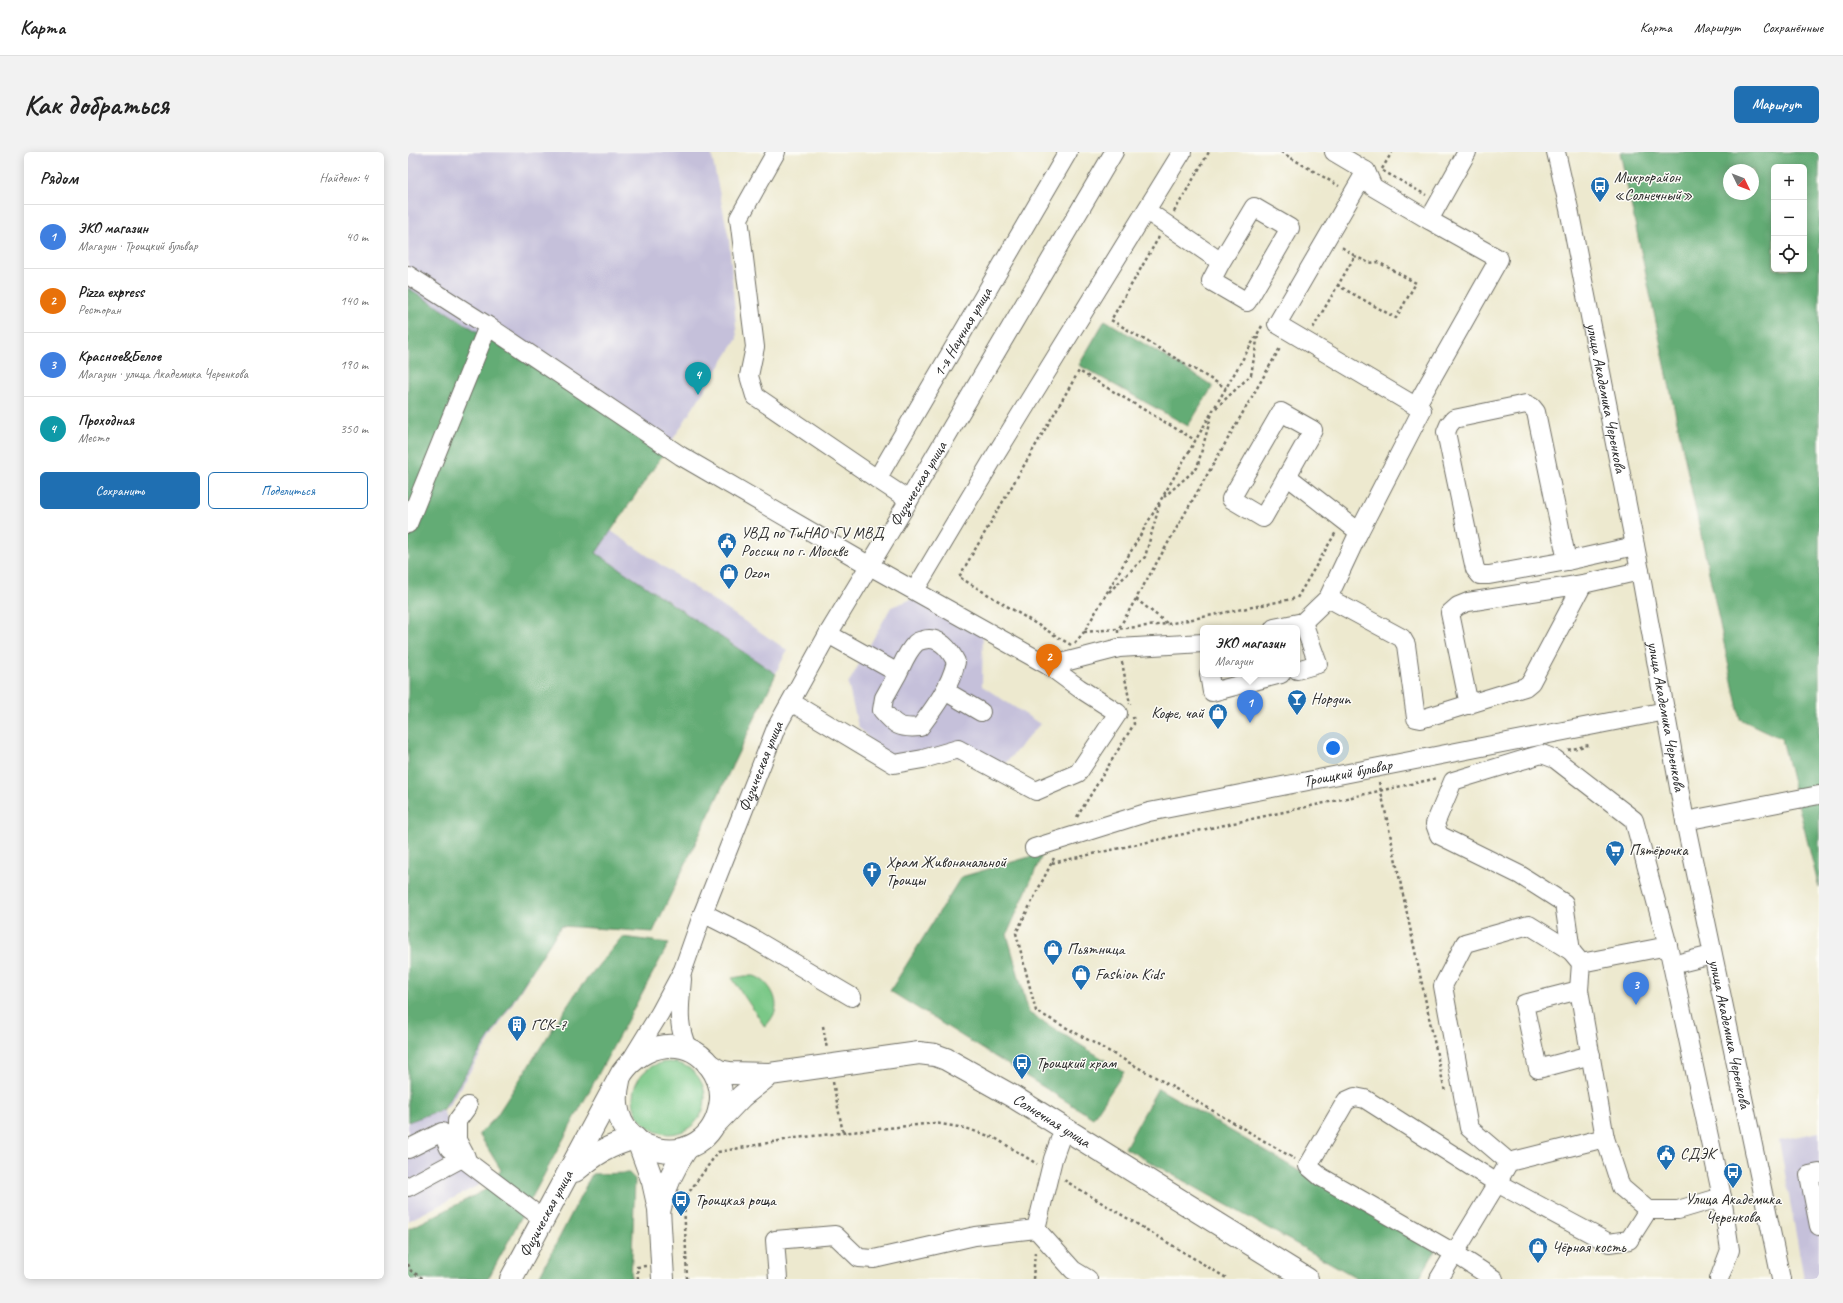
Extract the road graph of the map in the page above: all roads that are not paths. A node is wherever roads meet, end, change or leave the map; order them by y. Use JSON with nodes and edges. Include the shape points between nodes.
{"nodes":[{"id":1,"x":776,"y":152,"type":"edge"},
{"id":2,"x":1068,"y":152,"type":"edge"},
{"id":3,"x":1114,"y":152,"type":"edge"},
{"id":4,"x":1182,"y":152,"type":"edge"},
{"id":5,"x":1334,"y":152,"type":"edge"},
{"id":6,"x":1467,"y":152,"type":"edge"},
{"id":7,"x":1556,"y":152,"type":"edge"},
{"id":8,"x":1374,"y":169,"type":"junction"},
{"id":9,"x":1147,"y":211,"type":"junction"},
{"id":10,"x":1429,"y":220,"type":"junction"},
{"id":11,"x":1221,"y":262,"type":"junction"},
{"id":12,"x":408,"y":275,"type":"edge"},
{"id":13,"x":488,"y":326,"type":"junction"},
{"id":14,"x":1416,"y":406,"type":"junction"},
{"id":15,"x":1287,"y":476,"type":"junction"},
{"id":16,"x":877,"y":479,"type":"junction"},
{"id":17,"x":909,"y":500,"type":"junction"},
{"id":18,"x":408,"y":524,"type":"edge"},
{"id":19,"x":1359,"y":532,"type":"junction"},
{"id":20,"x":1635,"y":546,"type":"junction"},
{"id":21,"x":1567,"y":561,"type":"junction"},
{"id":22,"x":870,"y":566,"type":"junction"},
{"id":23,"x":1640,"y":571,"type":"junction"},
{"id":24,"x":1583,"y":584,"type":"junction"},
{"id":25,"x":915,"y":590,"type":"junction"},
{"id":26,"x":1328,"y":598,"type":"junction"},
{"id":27,"x":1303,"y":622,"type":"junction"},
{"id":28,"x":1288,"y":625,"type":"edge"},
{"id":29,"x":828,"y":634,"type":"junction"},
{"id":30,"x":1200,"y":643,"type":"edge"},
{"id":31,"x":1049,"y":666,"type":"junction"},
{"id":32,"x":1300,"y":669,"type":"edge"},
{"id":33,"x":898,"y":673,"type":"junction"},
{"id":34,"x":1210,"y":677,"type":"edge"},
{"id":35,"x":1269,"y":677,"type":"edge"},
{"id":36,"x":944,"y":691,"type":"junction"},
{"id":37,"x":791,"y":702,"type":"junction"},
{"id":38,"x":1469,"y":705,"type":"junction"},
{"id":39,"x":1666,"y":711,"type":"junction"},
{"id":40,"x":981,"y":712,"type":"dead end"},
{"id":41,"x":1819,"y":795,"type":"edge"},
{"id":42,"x":1685,"y":821,"type":"junction"},
{"id":43,"x":1034,"y":848,"type":"dead end"},
{"id":44,"x":703,"y":913,"type":"junction"},
{"id":45,"x":1668,"y":946,"type":"junction"},
{"id":46,"x":1712,"y":955,"type":"junction"},
{"id":47,"x":1576,"y":957,"type":"junction"},
{"id":48,"x":1672,"y":965,"type":"junction"},
{"id":49,"x":683,"y":970,"type":"junction"},
{"id":50,"x":1579,"y":990,"type":"junction"},
{"id":51,"x":852,"y":997,"type":"dead end"},
{"id":52,"x":688,"y":1050,"type":"junction"},
{"id":53,"x":1591,"y":1055,"type":"junction"},
{"id":54,"x":708,"y":1064,"type":"junction"},
{"id":55,"x":623,"y":1074,"type":"junction"},
{"id":56,"x":770,"y":1074,"type":"junction"},
{"id":57,"x":468,"y":1106,"type":"dead end"},
{"id":58,"x":712,"y":1127,"type":"junction"},
{"id":59,"x":1064,"y":1128,"type":"junction"},
{"id":60,"x":1606,"y":1138,"type":"junction"},
{"id":61,"x":636,"y":1140,"type":"junction"},
{"id":62,"x":687,"y":1148,"type":"junction"},
{"id":63,"x":408,"y":1149,"type":"edge"},
{"id":64,"x":466,"y":1161,"type":"junction"},
{"id":65,"x":1509,"y":1162,"type":"junction"},
{"id":66,"x":1819,"y":1173,"type":"edge"},
{"id":67,"x":565,"y":1179,"type":"junction"},
{"id":68,"x":1497,"y":1183,"type":"junction"},
{"id":69,"x":408,"y":1187,"type":"edge"},
{"id":70,"x":1722,"y":1197,"type":"junction"},
{"id":71,"x":659,"y":1209,"type":"junction"},
{"id":72,"x":1648,"y":1210,"type":"junction"},
{"id":73,"x":543,"y":1219,"type":"junction"},
{"id":74,"x":1819,"y":1226,"type":"edge"},
{"id":75,"x":1036,"y":1229,"type":"junction"},
{"id":76,"x":1454,"y":1253,"type":"junction"},
{"id":77,"x":511,"y":1279,"type":"edge"},
{"id":78,"x":663,"y":1279,"type":"edge"},
{"id":79,"x":778,"y":1279,"type":"edge"},
{"id":80,"x":1088,"y":1279,"type":"edge"},
{"id":81,"x":1307,"y":1279,"type":"edge"},
{"id":82,"x":1439,"y":1279,"type":"edge"},
{"id":83,"x":1494,"y":1279,"type":"edge"},
{"id":84,"x":1720,"y":1279,"type":"edge"},
{"id":85,"x":1781,"y":1279,"type":"edge"}],
"edges":[{"from":1,"to":16,"type":"street","via":[[739,218],[755,347],[749,376],[755,396]]},
{"from":2,"to":16,"type":"street","name":"1-я Научная улица"},
{"from":3,"to":17,"type":"street","name":"Физическая улица"},
{"from":4,"to":9,"type":"street"},
{"from":5,"to":8,"type":"street"},
{"from":6,"to":10,"type":"street"},
{"from":7,"to":20,"type":"street","name":"улица Академика Черенкова"},
{"from":8,"to":10,"type":"street","via":[[1373,187]]},
{"from":8,"to":14,"type":"street","via":[[1277,324]]},
{"from":9,"to":11,"type":"street"},
{"from":9,"to":25,"type":"street"},
{"from":10,"to":14,"type":"street","via":[[1499,259]]},
{"from":11,"to":11,"type":"street","via":[[1211,281],[1247,302],[1290,228],[1254,207]]},
{"from":12,"to":13,"type":"street"},
{"from":13,"to":18,"type":"street"},
{"from":13,"to":22,"type":"street","via":[[682,456]]},
{"from":14,"to":19,"type":"street","via":[[1422,410]]},
{"from":15,"to":15,"type":"street","via":[[1264,518],[1231,499],[1281,412],[1313,430]]},
{"from":15,"to":19,"type":"street"},
{"from":16,"to":17,"type":"street"},
{"from":17,"to":22,"type":"street","name":"Физическая улица"},
{"from":19,"to":26,"type":"street"},
{"from":20,"to":21,"type":"street"},
{"from":20,"to":23,"type":"street","name":"улица Академика Черенкова"},
{"from":21,"to":21,"type":"street","via":[[1489,575],[1480,575],[1475,569],[1446,432],[1454,419],[1526,404],[1536,412]]},
{"from":22,"to":25,"type":"street"},
{"from":22,"to":29,"type":"street","name":"Физическая улица"},
{"from":23,"to":24,"type":"street"},
{"from":23,"to":39,"type":"street","name":"улица Академика Черенкова"},
{"from":24,"to":38,"type":"street","via":[[1531,682],[1525,687]]},
{"from":24,"to":38,"type":"street","via":[[1468,602],[1450,613]]},
{"from":25,"to":31,"type":"street"},
{"from":26,"to":27,"type":"street"},
{"from":26,"to":38,"type":"street","via":[[1402,638],[1406,645],[1416,718],[1421,719]]},
{"from":27,"to":28,"type":"street"},
{"from":27,"to":32,"type":"street","via":[[1318,664]]},
{"from":29,"to":33,"type":"street"},
{"from":29,"to":37,"type":"street","name":"Физическая улица"},
{"from":30,"to":31,"type":"street","via":[[1119,648]]},
{"from":31,"to":37,"type":"street","via":[[1118,713],[1078,773],[1036,791],[958,749],[894,764]]},
{"from":33,"to":36,"type":"street","via":[[916,642],[927,639],[939,642],[950,650],[956,662]]},
{"from":33,"to":36,"type":"street","via":[[884,698],[882,710],[894,724],[906,728],[920,727]]},
{"from":34,"to":35,"type":"street","via":[[1212,692]]},
{"from":36,"to":40,"type":"street"},
{"from":37,"to":44,"type":"street","name":"Физическая улица","via":[[776,728]]},
{"from":39,"to":42,"type":"street","name":"улица Академика Черенкова"},
{"from":39,"to":43,"type":"street","name":"Троицкий бульвар","via":[[1150,812]]},
{"from":41,"to":42,"type":"street"},
{"from":42,"to":46,"type":"street","name":"улица Академика Черенкова"},
{"from":44,"to":49,"type":"street","name":"Физическая улица"},
{"from":44,"to":51,"type":"street","via":[[752,938]]},
{"from":45,"to":47,"type":"street"},
{"from":45,"to":47,"type":"street","via":[[1634,820],[1555,759],[1542,754],[1453,781],[1435,824],[1439,835],[1520,874],[1564,903]]},
{"from":45,"to":48,"type":"street"},
{"from":46,"to":48,"type":"street"},
{"from":46,"to":85,"type":"street","name":"улица Академика Черенкова"},
{"from":47,"to":50,"type":"street"},
{"from":47,"to":65,"type":"street","via":[[1529,925],[1465,943],[1443,986],[1469,1128]]},
{"from":48,"to":70,"type":"street"},
{"from":49,"to":52,"type":"street","via":[[679,1013],[680,1028]]},
{"from":49,"to":55,"type":"street"},
{"from":50,"to":53,"type":"street"},
{"from":50,"to":53,"type":"street","via":[[1524,1004],[1538,1070]]},
{"from":52,"to":54,"type":"main road","via":[[696,1053]]},
{"from":52,"to":55,"type":"main road","via":[[672,1046],[655,1048],[639,1055]]},
{"from":53,"to":60,"type":"street"},
{"from":54,"to":56,"type":"main road","name":"Солнечная улица","via":[[719,1071],[730,1073]]},
{"from":54,"to":58,"type":"main road","via":[[717,1078],[721,1095],[719,1112]]},
{"from":55,"to":61,"type":"main road","via":[[616,1098],[619,1114],[626,1130]]},
{"from":55,"to":67,"type":"main road"},
{"from":56,"to":58,"type":"main road","via":[[742,1096]]},
{"from":56,"to":59,"type":"main road","name":"Солнечная улица","via":[[919,1053],[936,1055],[957,1063]]},
{"from":57,"to":64,"type":"street","via":[[457,1121],[457,1140]]},
{"from":58,"to":62,"type":"main road","via":[[701,1140]]},
{"from":59,"to":75,"type":"street"},
{"from":59,"to":81,"type":"main road","name":"Солнечная улица"},
{"from":60,"to":65,"type":"street"},
{"from":60,"to":72,"type":"street","via":[[1621,1187]]},
{"from":61,"to":62,"type":"main road","via":[[662,1150]]},
{"from":61,"to":67,"type":"main road","name":"Физическая улица","via":[[612,1145],[596,1153]]},
{"from":61,"to":71,"type":"main road","via":[[653,1182]]},
{"from":62,"to":71,"type":"main road","via":[[671,1172]]},
{"from":63,"to":64,"type":"street","via":[[442,1132],[449,1148]]},
{"from":64,"to":69,"type":"street"},
{"from":64,"to":73,"type":"street"},
{"from":65,"to":68,"type":"street"},
{"from":66,"to":74,"type":"street","via":[[1809,1175]]},
{"from":67,"to":73,"type":"main road","name":"Физическая улица"},
{"from":68,"to":72,"type":"street","via":[[1609,1243],[1629,1240]]},
{"from":68,"to":76,"type":"street"},
{"from":68,"to":76,"type":"street","via":[[1365,1099],[1355,1097],[1346,1101],[1308,1166],[1321,1178]]},
{"from":70,"to":72,"type":"street","via":[[1678,1210]]},
{"from":70,"to":84,"type":"street","via":[[1730,1250]]},
{"from":71,"to":78,"type":"main road"},
{"from":73,"to":77,"type":"main road","name":"Физическая улица"},
{"from":75,"to":79,"type":"street","via":[[975,1236],[874,1259],[859,1258],[835,1235],[775,1240]]},
{"from":75,"to":80,"type":"street","via":[[1074,1270]]},
{"from":76,"to":82,"type":"street"},
{"from":76,"to":83,"type":"street"}]}
